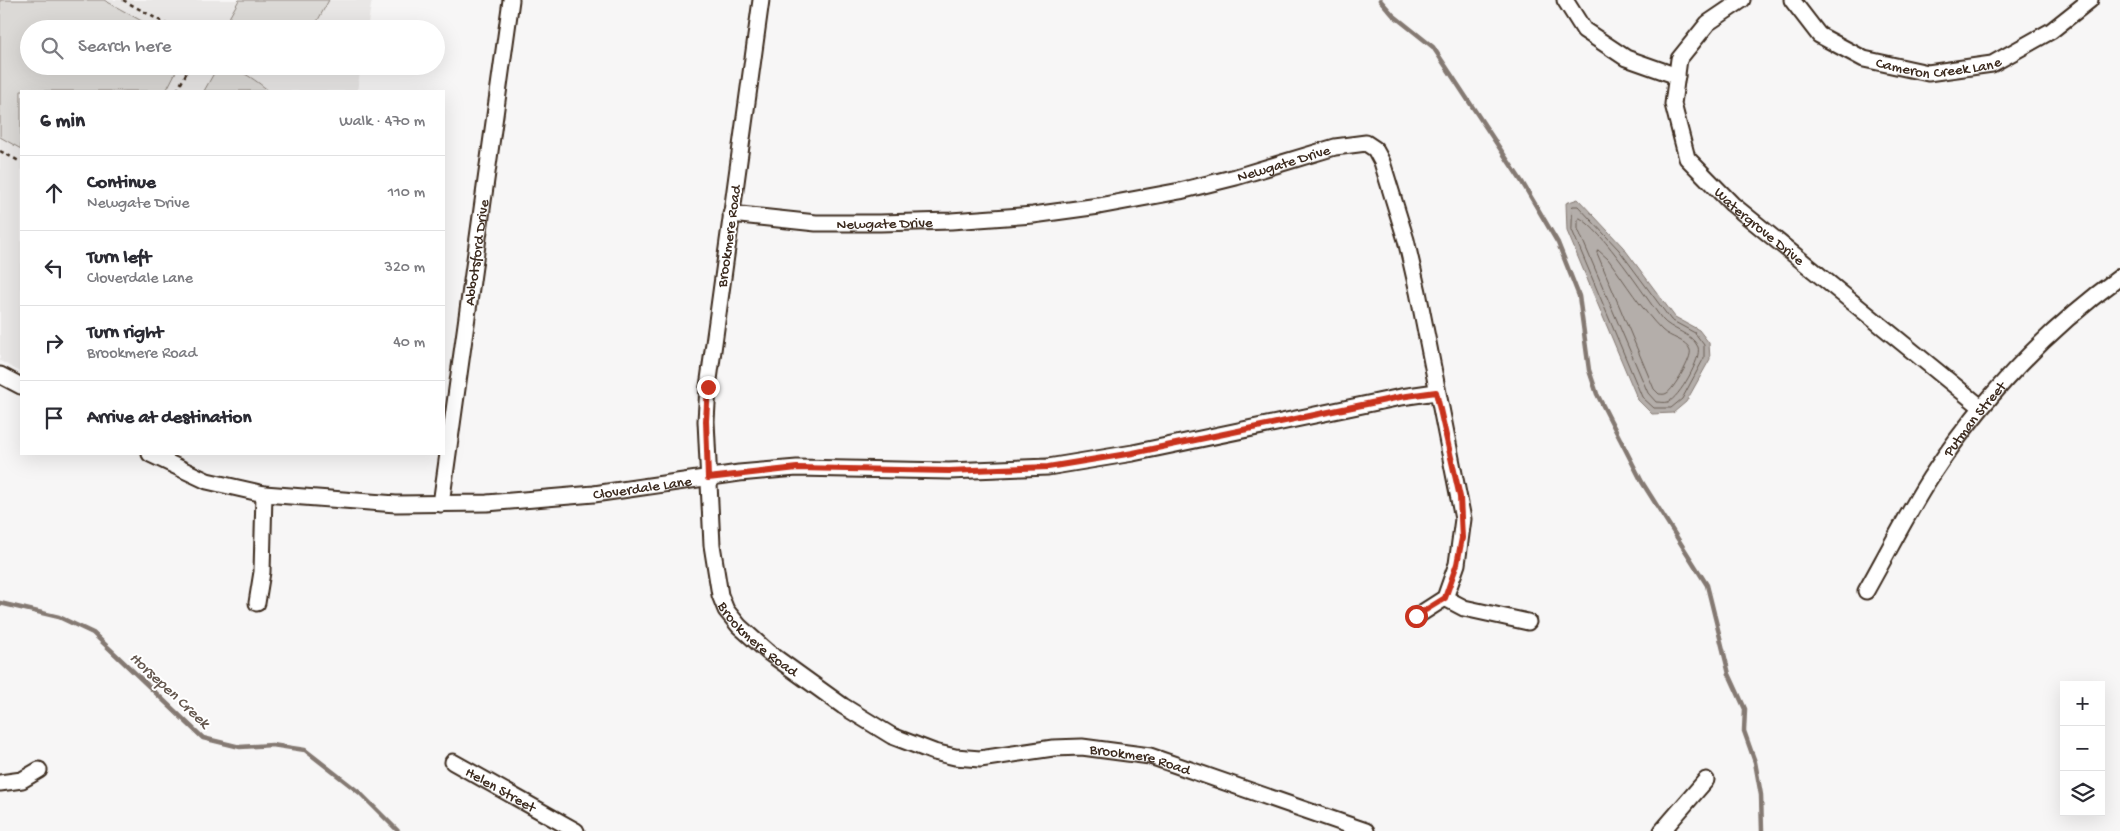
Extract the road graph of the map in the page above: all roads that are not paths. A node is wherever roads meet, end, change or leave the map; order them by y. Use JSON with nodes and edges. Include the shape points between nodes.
{"nodes":[{"id":1,"x":511,"y":0,"type":"edge"},
{"id":2,"x":761,"y":0,"type":"edge"},
{"id":3,"x":1565,"y":0,"type":"edge"},
{"id":4,"x":1742,"y":0,"type":"edge"},
{"id":5,"x":1792,"y":0,"type":"edge"},
{"id":6,"x":2090,"y":0,"type":"edge"},
{"id":7,"x":1677,"y":76,"type":"junction"},
{"id":8,"x":731,"y":214,"type":"junction"},
{"id":9,"x":2120,"y":277,"type":"edge"},
{"id":10,"x":0,"y":375,"type":"edge"},
{"id":11,"x":20,"y":385,"type":"edge"},
{"id":12,"x":1436,"y":392,"type":"junction"},
{"id":13,"x":1981,"y":407,"type":"junction"},
{"id":14,"x":152,"y":455,"type":"edge"},
{"id":15,"x":708,"y":478,"type":"junction"},
{"id":16,"x":264,"y":494,"type":"junction"},
{"id":17,"x":441,"y":504,"type":"junction"},
{"id":18,"x":1866,"y":591,"type":"dead end"},
{"id":19,"x":1445,"y":598,"type":"junction"},
{"id":20,"x":257,"y":602,"type":"dead end"},
{"id":21,"x":1416,"y":616,"type":"dead end"},
{"id":22,"x":1528,"y":622,"type":"dead end"},
{"id":23,"x":453,"y":762,"type":"dead end"},
{"id":24,"x":39,"y":770,"type":"dead end"},
{"id":25,"x":1706,"y":780,"type":"dead end"},
{"id":26,"x":0,"y":783,"type":"edge"},
{"id":27,"x":576,"y":831,"type":"edge"},
{"id":28,"x":1366,"y":831,"type":"edge"},
{"id":29,"x":1662,"y":831,"type":"edge"}],
"edges":[{"from":1,"to":17,"type":"street","name":"Abbotsford Drive"},
{"from":2,"to":8,"type":"street","name":"Brookmere Road"},
{"from":3,"to":7,"type":"street","via":[[1584,30],[1626,58]]},
{"from":4,"to":7,"type":"street","name":"Watergrove Drive","via":[[1708,23],[1679,60]]},
{"from":5,"to":6,"type":"street","name":"Cameron Creek Lane","via":[[1819,35],[1864,60],[1928,72],[1992,64],[2051,32]]},
{"from":7,"to":13,"type":"street","name":"Watergrove Drive","via":[[1674,104],[1687,158],[1732,204]]},
{"from":8,"to":12,"type":"street","name":"Newgate Drive","via":[[880,224],[1033,215],[1180,191],[1335,147],[1366,143],[1375,149],[1382,162],[1406,240],[1428,338]]},
{"from":8,"to":15,"type":"street","name":"Brookmere Road","via":[[708,387]]},
{"from":9,"to":13,"type":"street","name":"Putman Street","via":[[2015,367]]},
{"from":10,"to":11,"type":"street"},
{"from":12,"to":15,"type":"street","name":"Cloverdale Lane","via":[[1048,467],[949,471],[797,468]]},
{"from":12,"to":19,"type":"street","name":"Newgate Drive","via":[[1463,519],[1457,564]]},
{"from":13,"to":18,"type":"street","name":"Putman Street","via":[[1929,480]]},
{"from":14,"to":16,"type":"street","name":"Cloverdale Lane","via":[[207,481]]},
{"from":15,"to":17,"type":"street","name":"Cloverdale Lane","via":[[549,499]]},
{"from":15,"to":28,"type":"street","name":"Brookmere Road","via":[[717,582],[731,618],[798,675],[892,736],[934,752],[980,759],[1082,747],[1150,756]]},
{"from":16,"to":17,"type":"street","name":"Cloverdale Lane","via":[[396,504]]},
{"from":16,"to":20,"type":"street","via":[[262,572]]},
{"from":19,"to":21,"type":"street"},
{"from":19,"to":22,"type":"street","via":[[1464,608]]},
{"from":23,"to":27,"type":"street","name":"Helen Street"},
{"from":24,"to":26,"type":"street","via":[[22,780]]},
{"from":25,"to":29,"type":"street"}]}
